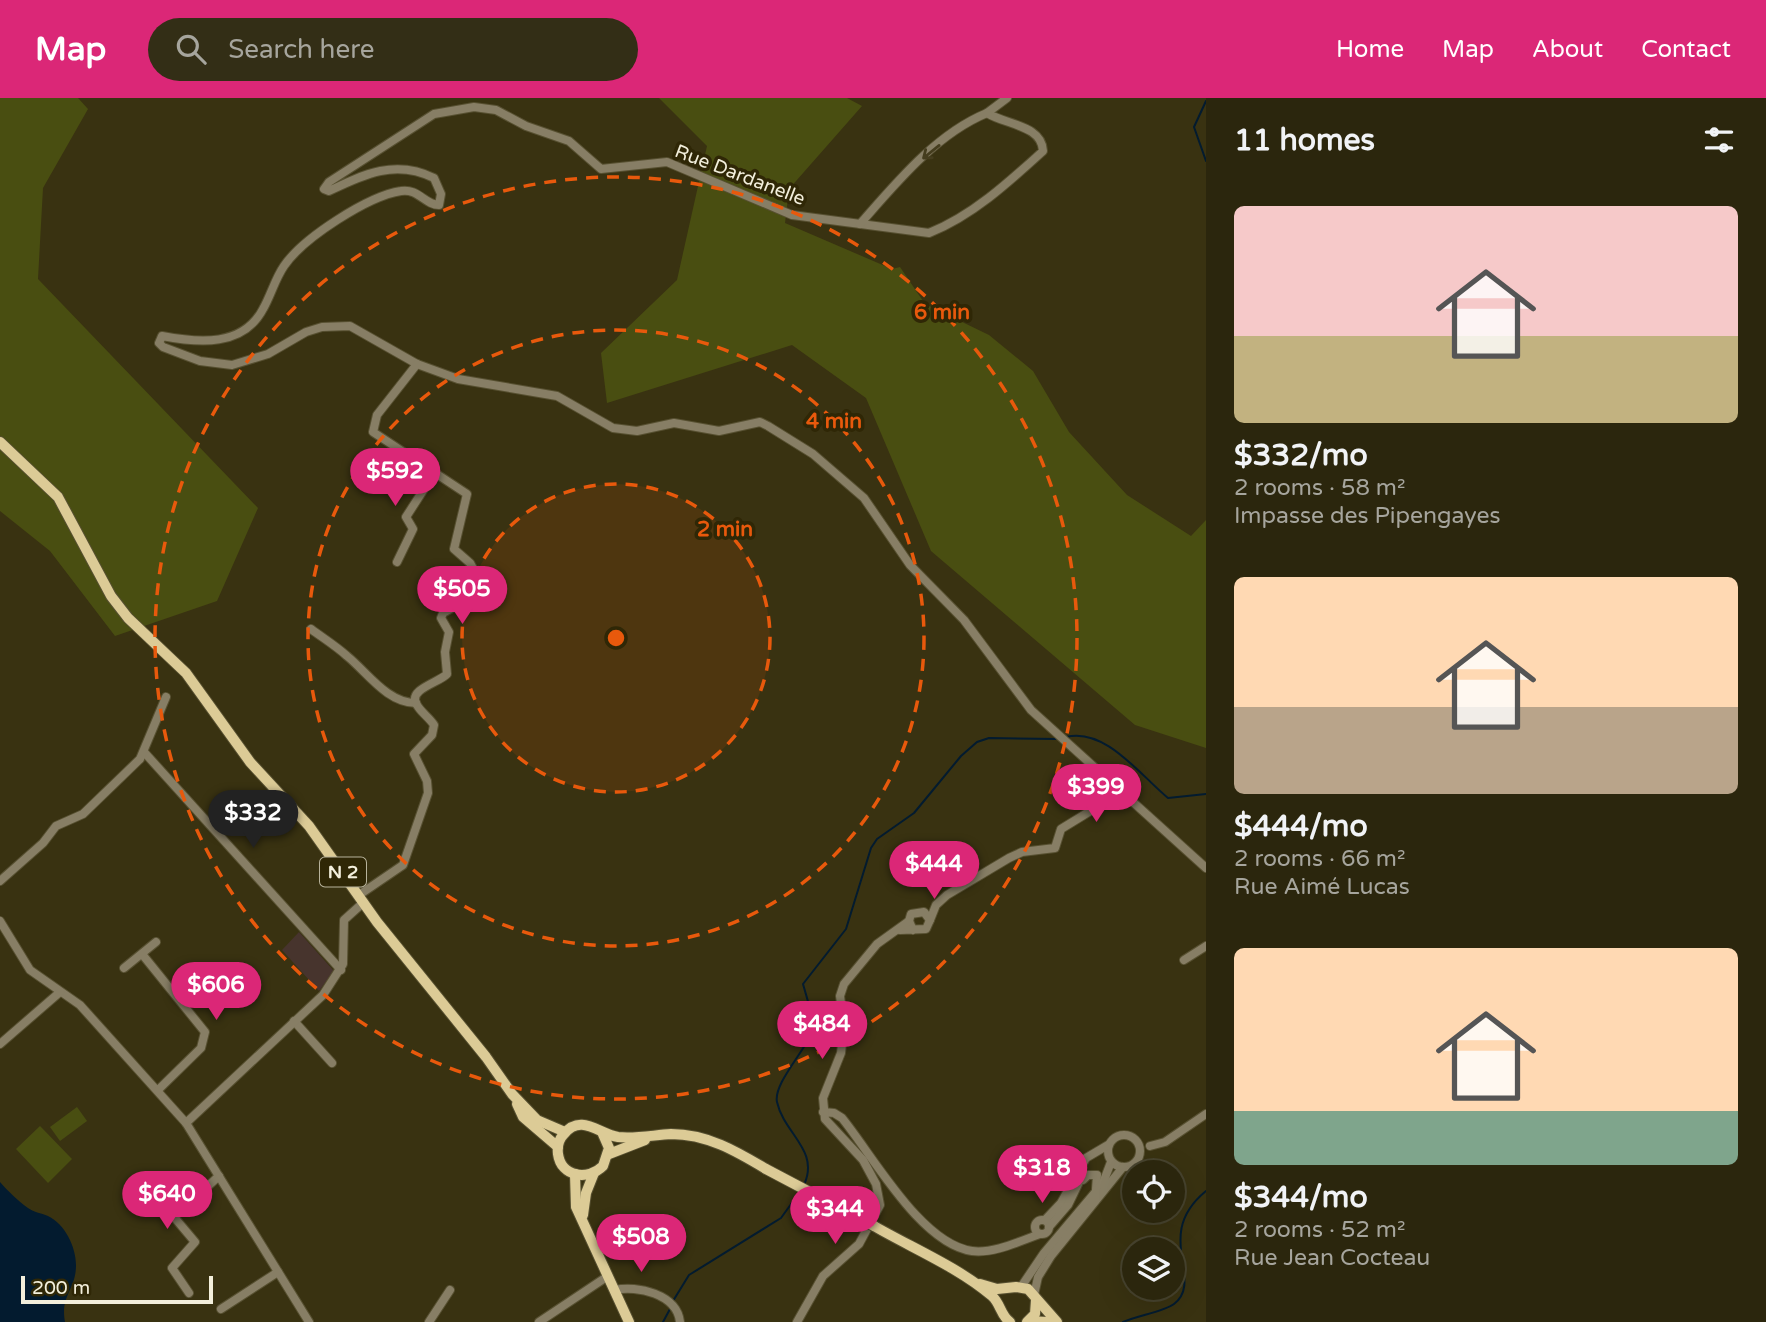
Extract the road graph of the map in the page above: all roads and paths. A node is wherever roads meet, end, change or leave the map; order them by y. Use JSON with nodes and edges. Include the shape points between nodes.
{"nodes":[{"id":1,"x":1007,"y":98,"type":"edge"},
{"id":2,"x":987,"y":113,"type":"junction"},
{"id":3,"x":860,"y":224,"type":"junction"},
{"id":4,"x":417,"y":364,"type":"junction"},
{"id":5,"x":0,"y":442,"type":"edge"},
{"id":6,"x":435,"y":472,"type":"junction"},
{"id":7,"x":397,"y":562,"type":"dead end"},
{"id":8,"x":311,"y":629,"type":"dead end"},
{"id":9,"x":166,"y":698,"type":"dead end"},
{"id":10,"x":416,"y":703,"type":"junction"},
{"id":11,"x":144,"y":752,"type":"junction"},
{"id":12,"x":1123,"y":791,"type":"junction"},
{"id":13,"x":1206,"y":868,"type":"edge"},
{"id":14,"x":0,"y":881,"type":"edge"},
{"id":15,"x":362,"y":898,"type":"junction"},
{"id":16,"x":936,"y":905,"type":"junction"},
{"id":17,"x":920,"y":911,"type":"junction"},
{"id":18,"x":930,"y":920,"type":"junction"},
{"id":19,"x":0,"y":921,"type":"edge"},
{"id":20,"x":909,"y":921,"type":"junction"},
{"id":21,"x":900,"y":930,"type":"junction"},
{"id":22,"x":913,"y":930,"type":"junction"},
{"id":23,"x":156,"y":942,"type":"dead end"},
{"id":24,"x":1206,"y":946,"type":"edge"},
{"id":25,"x":142,"y":954,"type":"junction"},
{"id":26,"x":1184,"y":960,"type":"dead end"},
{"id":27,"x":124,"y":968,"type":"dead end"},
{"id":28,"x":341,"y":970,"type":"junction"},
{"id":29,"x":60,"y":992,"type":"junction"},
{"id":30,"x":294,"y":1021,"type":"junction"},
{"id":31,"x":0,"y":1044,"type":"edge"},
{"id":32,"x":332,"y":1063,"type":"dead end"},
{"id":33,"x":158,"y":1090,"type":"junction"},
{"id":34,"x":512,"y":1094,"type":"junction"},
{"id":35,"x":824,"y":1112,"type":"junction"},
{"id":36,"x":1206,"y":1114,"type":"edge"},
{"id":37,"x":186,"y":1123,"type":"junction"},
{"id":38,"x":565,"y":1132,"type":"junction"},
{"id":39,"x":602,"y":1132,"type":"junction"},
{"id":40,"x":670,"y":1134,"type":"junction"},
{"id":41,"x":1138,"y":1142,"type":"junction"},
{"id":42,"x":1108,"y":1145,"type":"junction"},
{"id":43,"x":1150,"y":1146,"type":"junction"},
{"id":44,"x":558,"y":1147,"type":"junction"},
{"id":45,"x":1140,"y":1153,"type":"junction"},
{"id":46,"x":609,"y":1154,"type":"junction"},
{"id":47,"x":1110,"y":1160,"type":"junction"},
{"id":48,"x":1136,"y":1160,"type":"edge"},
{"id":49,"x":1122,"y":1166,"type":"edge"},
{"id":50,"x":1122,"y":1168,"type":"edge"},
{"id":51,"x":594,"y":1173,"type":"junction"},
{"id":52,"x":575,"y":1174,"type":"junction"},
{"id":53,"x":219,"y":1176,"type":"junction"},
{"id":54,"x":1075,"y":1191,"type":"junction"},
{"id":55,"x":1094,"y":1195,"type":"junction"},
{"id":56,"x":1047,"y":1223,"type":"junction"},
{"id":57,"x":584,"y":1226,"type":"junction"},
{"id":58,"x":1037,"y":1230,"type":"junction"},
{"id":59,"x":278,"y":1272,"type":"junction"},
{"id":60,"x":608,"y":1276,"type":"junction"},
{"id":61,"x":970,"y":1280,"type":"junction"},
{"id":62,"x":1016,"y":1287,"type":"junction"},
{"id":63,"x":450,"y":1290,"type":"dead end"},
{"id":64,"x":615,"y":1290,"type":"junction"},
{"id":65,"x":189,"y":1293,"type":"dead end"},
{"id":66,"x":1035,"y":1298,"type":"junction"},
{"id":67,"x":999,"y":1305,"type":"junction"},
{"id":68,"x":221,"y":1309,"type":"dead end"},
{"id":69,"x":1028,"y":1321,"type":"edge"},
{"id":70,"x":309,"y":1322,"type":"edge"},
{"id":71,"x":429,"y":1322,"type":"edge"},
{"id":72,"x":539,"y":1322,"type":"edge"},
{"id":73,"x":629,"y":1322,"type":"edge"},
{"id":74,"x":680,"y":1322,"type":"edge"},
{"id":75,"x":797,"y":1322,"type":"edge"},
{"id":76,"x":1010,"y":1322,"type":"edge"},
{"id":77,"x":1047,"y":1322,"type":"edge"},
{"id":78,"x":1057,"y":1322,"type":"edge"}],
"edges":[{"from":1,"to":2,"type":"street"},
{"from":2,"to":3,"type":"street","one_way":true,"via":[[970,120],[908,171]]},
{"from":2,"to":3,"type":"street","name":"Rue Dardanelle","via":[[1036,133],[1043,141],[1043,151],[950,225],[929,233]]},
{"from":3,"to":4,"type":"street","name":"Rue Dardanelle","via":[[792,215],[667,162],[601,169],[569,141],[496,110],[460,109],[434,114],[324,189],[329,191],[372,172],[401,168],[433,178],[441,194],[439,205],[405,190],[376,199],[292,256],[248,329],[211,341],[162,336],[159,343],[200,361],[232,365],[268,354],[306,332],[350,326]]},
{"from":4,"to":6,"type":"street","via":[[377,415],[373,432]]},
{"from":4,"to":12,"type":"street","via":[[458,379],[557,396],[613,428],[637,431],[674,423],[729,431],[760,422],[779,432],[864,498],[910,565],[964,620],[1022,700]]},
{"from":5,"to":15,"type":"main road","number":"N 2","via":[[58,497],[111,596],[186,673],[250,762],[309,827]]},
{"from":6,"to":7,"type":"street","via":[[406,517],[413,529]]},
{"from":6,"to":10,"type":"street","via":[[467,494],[454,549],[475,574],[463,602],[440,618],[449,632],[447,674],[418,691]]},
{"from":8,"to":10,"type":"street","via":[[376,684]]},
{"from":9,"to":11,"type":"street"},
{"from":10,"to":15,"type":"street","via":[[434,725],[414,754],[428,793],[403,865]]},
{"from":11,"to":14,"type":"street","via":[[83,814],[56,826]]},
{"from":11,"to":28,"type":"street"},
{"from":12,"to":13,"type":"street"},
{"from":12,"to":16,"type":"street","via":[[1060,828],[1055,848],[1022,852]]},
{"from":15,"to":28,"type":"street","via":[[344,920]]},
{"from":15,"to":34,"type":"main road","number":"N 2"},
{"from":16,"to":17,"type":"street"},
{"from":16,"to":18,"type":"street"},
{"from":17,"to":18,"type":"street"},
{"from":17,"to":20,"type":"street"},
{"from":18,"to":22,"type":"street","via":[[923,931]]},
{"from":19,"to":29,"type":"street","via":[[23,962]]},
{"from":20,"to":21,"type":"street"},
{"from":20,"to":22,"type":"street"},
{"from":21,"to":22,"type":"street"},
{"from":21,"to":35,"type":"street","via":[[877,944],[842,989],[844,1035],[824,1091]]},
{"from":23,"to":25,"type":"street"},
{"from":24,"to":26,"type":"street"},
{"from":25,"to":27,"type":"street"},
{"from":25,"to":33,"type":"street","via":[[205,1032],[201,1048]]},
{"from":28,"to":30,"type":"street","via":[[323,995]]},
{"from":29,"to":31,"type":"street"},
{"from":29,"to":33,"type":"street","via":[[80,1005]]},
{"from":30,"to":32,"type":"street"},
{"from":30,"to":37,"type":"street"},
{"from":33,"to":37,"type":"street"},
{"from":34,"to":38,"type":"main road","number":"N 2","via":[[537,1120]]},
{"from":34,"to":44,"type":"main road","number":"N 2","via":[[523,1116]]},
{"from":35,"to":58,"type":"street","via":[[842,1118],[930,1231],[970,1251],[1026,1239]]},
{"from":35,"to":75,"type":"street","via":[[830,1126],[856,1150],[880,1195],[880,1205],[859,1244],[823,1276]]},
{"from":36,"to":43,"type":"street","via":[[1165,1142]]},
{"from":37,"to":53,"type":"street"},
{"from":38,"to":39,"type":"main road","via":[[581,1124]]},
{"from":38,"to":44,"type":"main road"},
{"from":39,"to":40,"type":"main road","via":[[623,1137]]},
{"from":39,"to":46,"type":"main road"},
{"from":40,"to":46,"type":"main road"},
{"from":40,"to":61,"type":"main road","bridge":true,"via":[[710,1140]]},
{"from":41,"to":42,"type":"street","via":[[1124,1134]]},
{"from":41,"to":43,"type":"street"},
{"from":41,"to":45,"type":"street"},
{"from":42,"to":47,"type":"street"},
{"from":42,"to":56,"type":"street","via":[[1086,1158]]},
{"from":43,"to":45,"type":"street"},
{"from":44,"to":52,"type":"main road","via":[[562,1164]]},
{"from":45,"to":48,"type":"street"},
{"from":46,"to":51,"type":"main road"},
{"from":47,"to":49,"type":"street"},
{"from":47,"to":54,"type":"street","via":[[1093,1157]]},
{"from":47,"to":55,"type":"street","via":[[1107,1177]]},
{"from":50,"to":66,"type":"street","via":[[1051,1256],[1038,1277]]},
{"from":51,"to":52,"type":"main road"},
{"from":51,"to":57,"type":"main road","via":[[582,1208]]},
{"from":52,"to":57,"type":"main road","via":[[576,1207]]},
{"from":53,"to":59,"type":"street"},
{"from":53,"to":65,"type":"street","via":[[174,1217],[195,1241],[172,1268]]},
{"from":54,"to":55,"type":"street","via":[[1092,1173],[1099,1182]]},
{"from":54,"to":56,"type":"street"},
{"from":55,"to":62,"type":"street"},
{"from":56,"to":58,"type":"street","via":[[1037,1221]]},
{"from":56,"to":58,"type":"street","via":[[1046,1233]]},
{"from":57,"to":60,"type":"main road"},
{"from":59,"to":68,"type":"street"},
{"from":59,"to":70,"type":"street"},
{"from":60,"to":64,"type":"main road"},
{"from":60,"to":72,"type":"street"},
{"from":61,"to":62,"type":"main road","via":[[997,1289]]},
{"from":61,"to":67,"type":"main road"},
{"from":62,"to":66,"type":"main road"},
{"from":62,"to":67,"type":"main road","via":[[1002,1295]]},
{"from":63,"to":71,"type":"street"},
{"from":64,"to":73,"type":"main road"},
{"from":64,"to":74,"type":"street","via":[[646,1289],[676,1310]]},
{"from":66,"to":69,"type":"main road","via":[[1037,1309]]},
{"from":66,"to":78,"type":"main road"},
{"from":67,"to":76,"type":"main road"},
{"from":69,"to":77,"type":"main road"}]}
